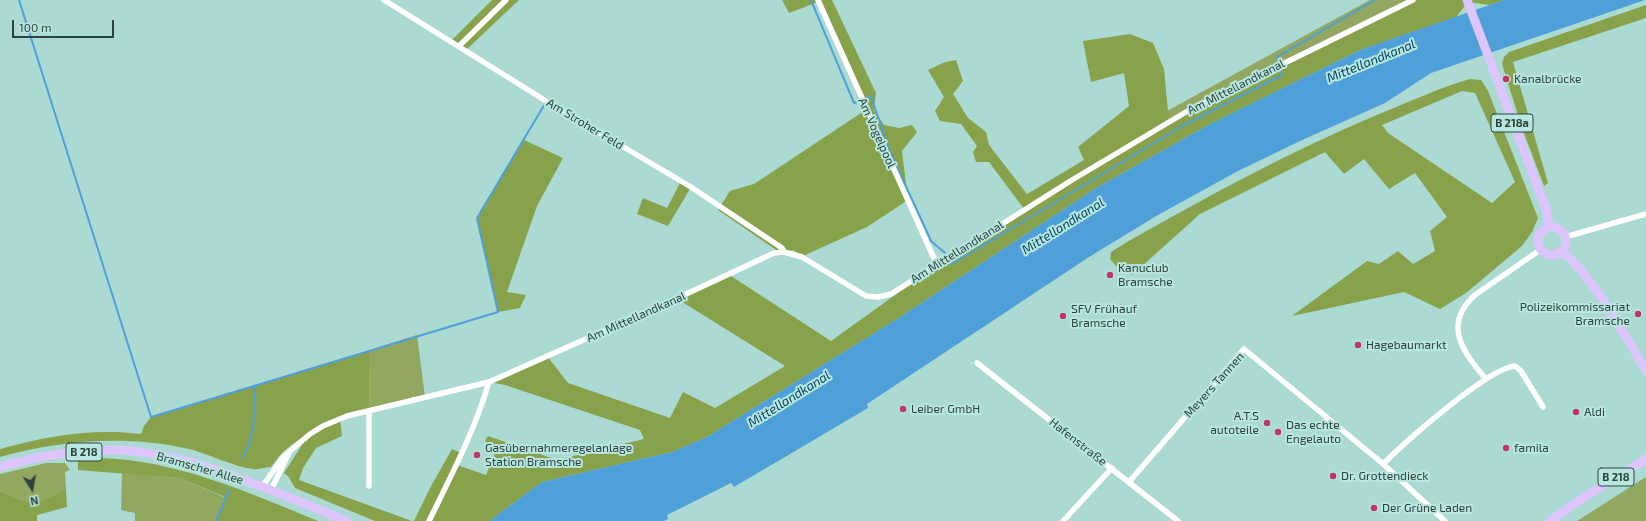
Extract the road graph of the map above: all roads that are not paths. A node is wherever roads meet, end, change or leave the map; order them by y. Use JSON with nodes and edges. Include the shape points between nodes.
{"nodes":[{"id":1,"x":384,"y":0,"type":"edge"},
{"id":2,"x":506,"y":0,"type":"edge"},
{"id":3,"x":818,"y":0,"type":"edge"},
{"id":4,"x":1413,"y":0,"type":"edge"},
{"id":5,"x":1469,"y":3,"type":"edge"},
{"id":6,"x":459,"y":46,"type":"junction"},
{"id":7,"x":1646,"y":214,"type":"edge"},
{"id":8,"x":1549,"y":227,"type":"junction"},
{"id":9,"x":1565,"y":237,"type":"junction"},
{"id":10,"x":1540,"y":250,"type":"junction"},
{"id":11,"x":1562,"y":251,"type":"junction"},
{"id":12,"x":784,"y":252,"type":"junction"},
{"id":13,"x":937,"y":265,"type":"junction"},
{"id":14,"x":978,"y":363,"type":"dead end"},
{"id":15,"x":1646,"y":372,"type":"edge"},
{"id":16,"x":1486,"y":379,"type":"junction"},
{"id":17,"x":489,"y":382,"type":"junction"},
{"id":18,"x":1543,"y":407,"type":"dead end"},
{"id":19,"x":369,"y":411,"type":"junction"},
{"id":20,"x":292,"y":449,"type":"junction"},
{"id":21,"x":1646,"y":459,"type":"edge"},
{"id":22,"x":1383,"y":464,"type":"junction"},
{"id":23,"x":0,"y":467,"type":"edge"},
{"id":24,"x":1112,"y":468,"type":"junction"},
{"id":25,"x":1129,"y":482,"type":"junction"},
{"id":26,"x":369,"y":486,"type":"dead end"},
{"id":27,"x":262,"y":487,"type":"junction"},
{"id":28,"x":271,"y":490,"type":"junction"},
{"id":29,"x":347,"y":521,"type":"edge"},
{"id":30,"x":429,"y":521,"type":"edge"},
{"id":31,"x":1063,"y":521,"type":"edge"},
{"id":32,"x":1178,"y":521,"type":"edge"},
{"id":33,"x":1445,"y":521,"type":"edge"},
{"id":34,"x":1550,"y":521,"type":"edge"}],
"edges":[{"from":1,"to":6,"type":"street","name":"Am Stroher Feld"},
{"from":2,"to":6,"type":"street"},
{"from":3,"to":13,"type":"street","name":"Am Vogelpool"},
{"from":4,"to":13,"type":"street","name":"Am Mittellandkanal","via":[[1192,109],[1072,180]]},
{"from":5,"to":8,"type":"main road","number":"B 218a","via":[[1546,208]]},
{"from":6,"to":12,"type":"street","name":"Am Stroher Feld","via":[[691,187],[782,248]]},
{"from":7,"to":9,"type":"street"},
{"from":8,"to":9,"type":"main road","via":[[1560,230]]},
{"from":8,"to":10,"type":"main road","via":[[1539,234],[1537,243]]},
{"from":9,"to":11,"type":"main road"},
{"from":10,"to":11,"type":"main road","via":[[1550,256]]},
{"from":10,"to":16,"type":"street","via":[[1475,295],[1465,304],[1459,316],[1459,339],[1463,351]]},
{"from":11,"to":15,"type":"main road","via":[[1578,266]]},
{"from":12,"to":13,"type":"street","name":"Am Mittellandkanal","via":[[802,257],[866,296],[891,294]]},
{"from":12,"to":17,"type":"street","name":"Am Mittellandkanal","via":[[774,253]]},
{"from":14,"to":24,"type":"street","name":"Hafenstraße"},
{"from":16,"to":18,"type":"street","via":[[1507,366],[1515,366],[1521,371]]},
{"from":16,"to":22,"type":"street","via":[[1400,446]]},
{"from":17,"to":19,"type":"street","name":"Am Mittellandkanal"},
{"from":17,"to":30,"type":"street","via":[[456,465]]},
{"from":19,"to":20,"type":"street","name":"Am Mittellandkanal","via":[[347,416],[323,426]]},
{"from":19,"to":26,"type":"street"},
{"from":20,"to":27,"type":"street","name":"Am Mittellandkanal","via":[[275,466]]},
{"from":20,"to":28,"type":"street","name":"Am Mittellandkanal"},
{"from":21,"to":34,"type":"main road","number":"B 218"},
{"from":22,"to":25,"type":"street","name":"Meyers Tannen","via":[[1244,349]]},
{"from":22,"to":33,"type":"street","name":"Meyers Tannen"},
{"from":23,"to":27,"type":"main road","name":"Bramscher Allee","number":"B 218","via":[[70,453],[120,450],[169,457]]},
{"from":24,"to":25,"type":"street","name":"Hafenstraße"},
{"from":24,"to":31,"type":"street"},
{"from":25,"to":32,"type":"street","name":"Hafenstraße"},
{"from":27,"to":28,"type":"main road","name":"Bramscher Allee","number":"B 218"},
{"from":28,"to":29,"type":"main road","name":"Bramscher Allee","number":"B 218"}]}
